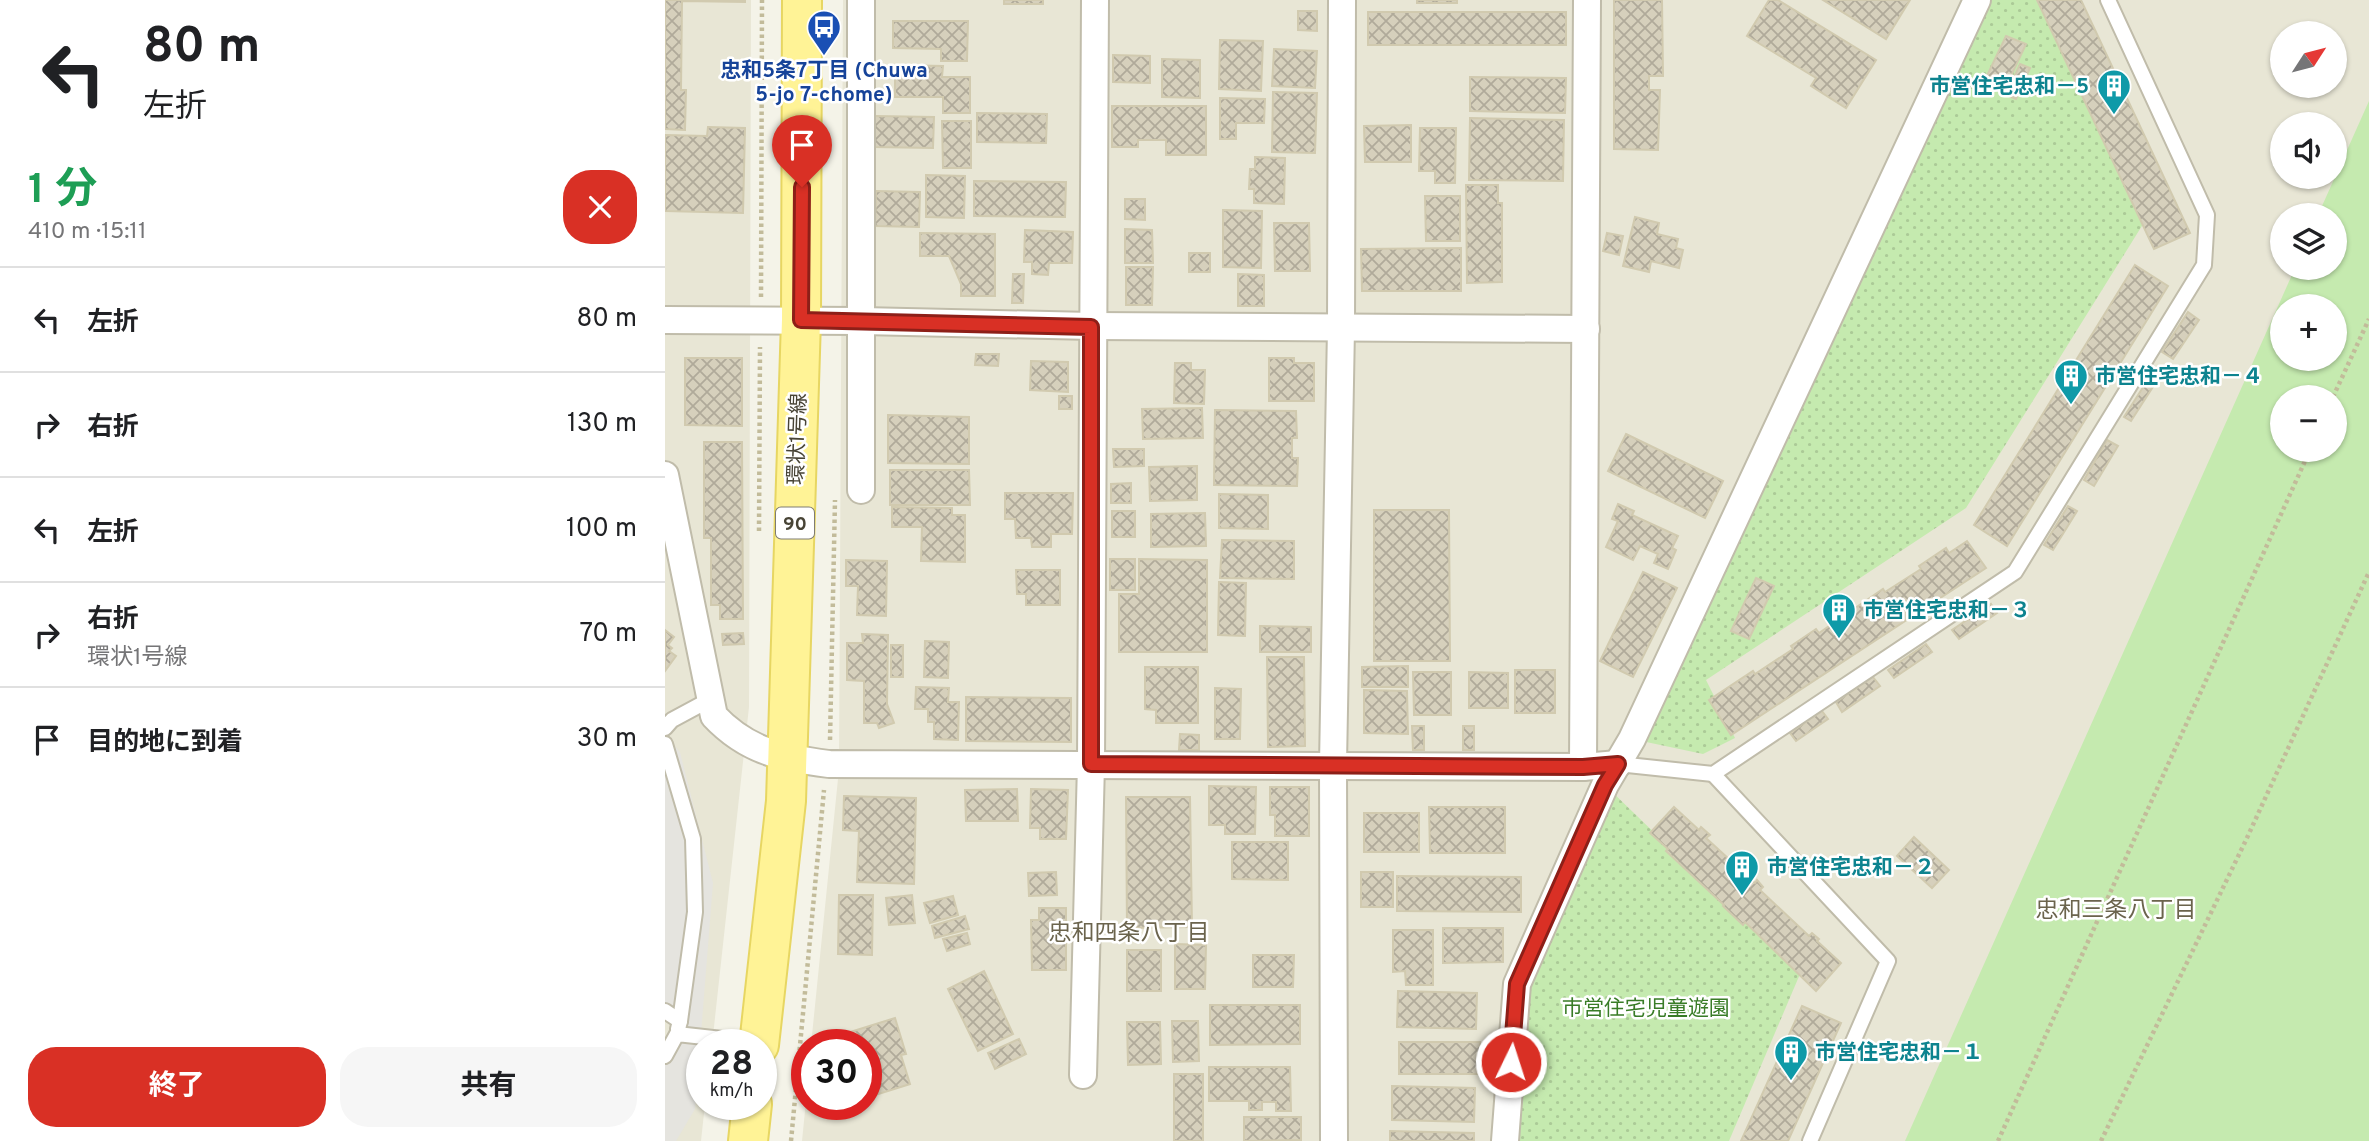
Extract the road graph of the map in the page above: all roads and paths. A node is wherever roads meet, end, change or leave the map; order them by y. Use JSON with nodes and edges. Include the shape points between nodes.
{"nodes":[{"id":1,"x":762,"y":0,"type":"edge"},
{"id":2,"x":802,"y":0,"type":"edge"},
{"id":3,"x":861,"y":0,"type":"edge"},
{"id":4,"x":1094,"y":0,"type":"edge"},
{"id":5,"x":1342,"y":0,"type":"edge"},
{"id":6,"x":1587,"y":0,"type":"edge"},
{"id":7,"x":1977,"y":0,"type":"edge"},
{"id":8,"x":2108,"y":0,"type":"edge"},
{"id":9,"x":2369,"y":319,"type":"edge"},
{"id":10,"x":665,"y":320,"type":"edge"},
{"id":11,"x":761,"y":320,"type":"junction"},
{"id":12,"x":801,"y":320,"type":"junction"},
{"id":13,"x":862,"y":321,"type":"junction"},
{"id":14,"x":1091,"y":327,"type":"junction"},
{"id":15,"x":1341,"y":328,"type":"junction"},
{"id":16,"x":1586,"y":329,"type":"junction"},
{"id":17,"x":2339,"y":385,"type":"edge"},
{"id":18,"x":2305,"y":462,"type":"edge"},
{"id":19,"x":665,"y":475,"type":"edge"},
{"id":20,"x":861,"y":490,"type":"dead end"},
{"id":21,"x":669,"y":521,"type":"edge"},
{"id":22,"x":758,"y":540,"type":"dead end"},
{"id":23,"x":2369,"y":572,"type":"edge"},
{"id":24,"x":711,"y":699,"type":"junction"},
{"id":25,"x":665,"y":728,"type":"edge"},
{"id":26,"x":665,"y":744,"type":"edge"},
{"id":27,"x":787,"y":758,"type":"junction"},
{"id":28,"x":829,"y":764,"type":"junction"},
{"id":29,"x":1091,"y":764,"type":"junction"},
{"id":30,"x":1333,"y":764,"type":"junction"},
{"id":31,"x":1618,"y":764,"type":"junction"},
{"id":32,"x":1583,"y":767,"type":"junction"},
{"id":33,"x":1713,"y":774,"type":"junction"},
{"id":34,"x":665,"y":1012,"type":"edge"},
{"id":35,"x":679,"y":1028,"type":"junction"},
{"id":36,"x":686,"y":1029,"type":"edge"},
{"id":37,"x":761,"y":1029,"type":"edge"},
{"id":38,"x":665,"y":1056,"type":"edge"},
{"id":39,"x":1083,"y":1075,"type":"dead end"},
{"id":40,"x":751,"y":1120,"type":"edge"},
{"id":41,"x":748,"y":1141,"type":"edge"},
{"id":42,"x":791,"y":1141,"type":"edge"},
{"id":43,"x":1334,"y":1141,"type":"edge"},
{"id":44,"x":1505,"y":1141,"type":"edge"},
{"id":45,"x":1810,"y":1141,"type":"edge"},
{"id":46,"x":1998,"y":1141,"type":"edge"},
{"id":47,"x":2101,"y":1141,"type":"edge"}],
"edges":[{"from":1,"to":11,"type":"path"},
{"from":2,"to":12,"type":"main road","name":"環状1号線","number":"90"},
{"from":3,"to":13,"type":"street"},
{"from":4,"to":14,"type":"street"},
{"from":5,"to":15,"type":"street"},
{"from":6,"to":16,"type":"street"},
{"from":7,"to":31,"type":"street"},
{"from":8,"to":33,"type":"lane","via":[[2207,215],[2204,265],[2015,572]]},
{"from":9,"to":17,"type":"path"},
{"from":10,"to":11,"type":"street"},
{"from":11,"to":12,"type":"street"},
{"from":11,"to":22,"type":"path"},
{"from":12,"to":13,"type":"street"},
{"from":12,"to":27,"type":"main road","name":"環状1号線","number":"90"},
{"from":13,"to":14,"type":"street"},
{"from":13,"to":20,"type":"street"},
{"from":14,"to":15,"type":"street"},
{"from":14,"to":29,"type":"street"},
{"from":15,"to":16,"type":"street"},
{"from":15,"to":30,"type":"street"},
{"from":16,"to":32,"type":"street"},
{"from":18,"to":46,"type":"path"},
{"from":19,"to":21,"type":"street"},
{"from":21,"to":24,"type":"street"},
{"from":23,"to":47,"type":"path"},
{"from":24,"to":25,"type":"lane"},
{"from":24,"to":27,"type":"street","via":[[714,716],[730,733]]},
{"from":26,"to":35,"type":"lane","via":[[693,839],[695,912]]},
{"from":27,"to":28,"type":"street"},
{"from":27,"to":37,"type":"main road","name":"環状1号線","number":"90"},
{"from":28,"to":29,"type":"street"},
{"from":28,"to":42,"type":"path"},
{"from":29,"to":30,"type":"street"},
{"from":29,"to":39,"type":"street"},
{"from":30,"to":32,"type":"street"},
{"from":30,"to":43,"type":"street"},
{"from":31,"to":32,"type":"street"},
{"from":31,"to":33,"type":"lane"},
{"from":31,"to":44,"type":"street","via":[[1517,984]]},
{"from":33,"to":45,"type":"lane","via":[[1888,961]]},
{"from":34,"to":35,"type":"lane"},
{"from":35,"to":36,"type":"lane"},
{"from":35,"to":38,"type":"lane"},
{"from":40,"to":41,"type":"main road"}]}
